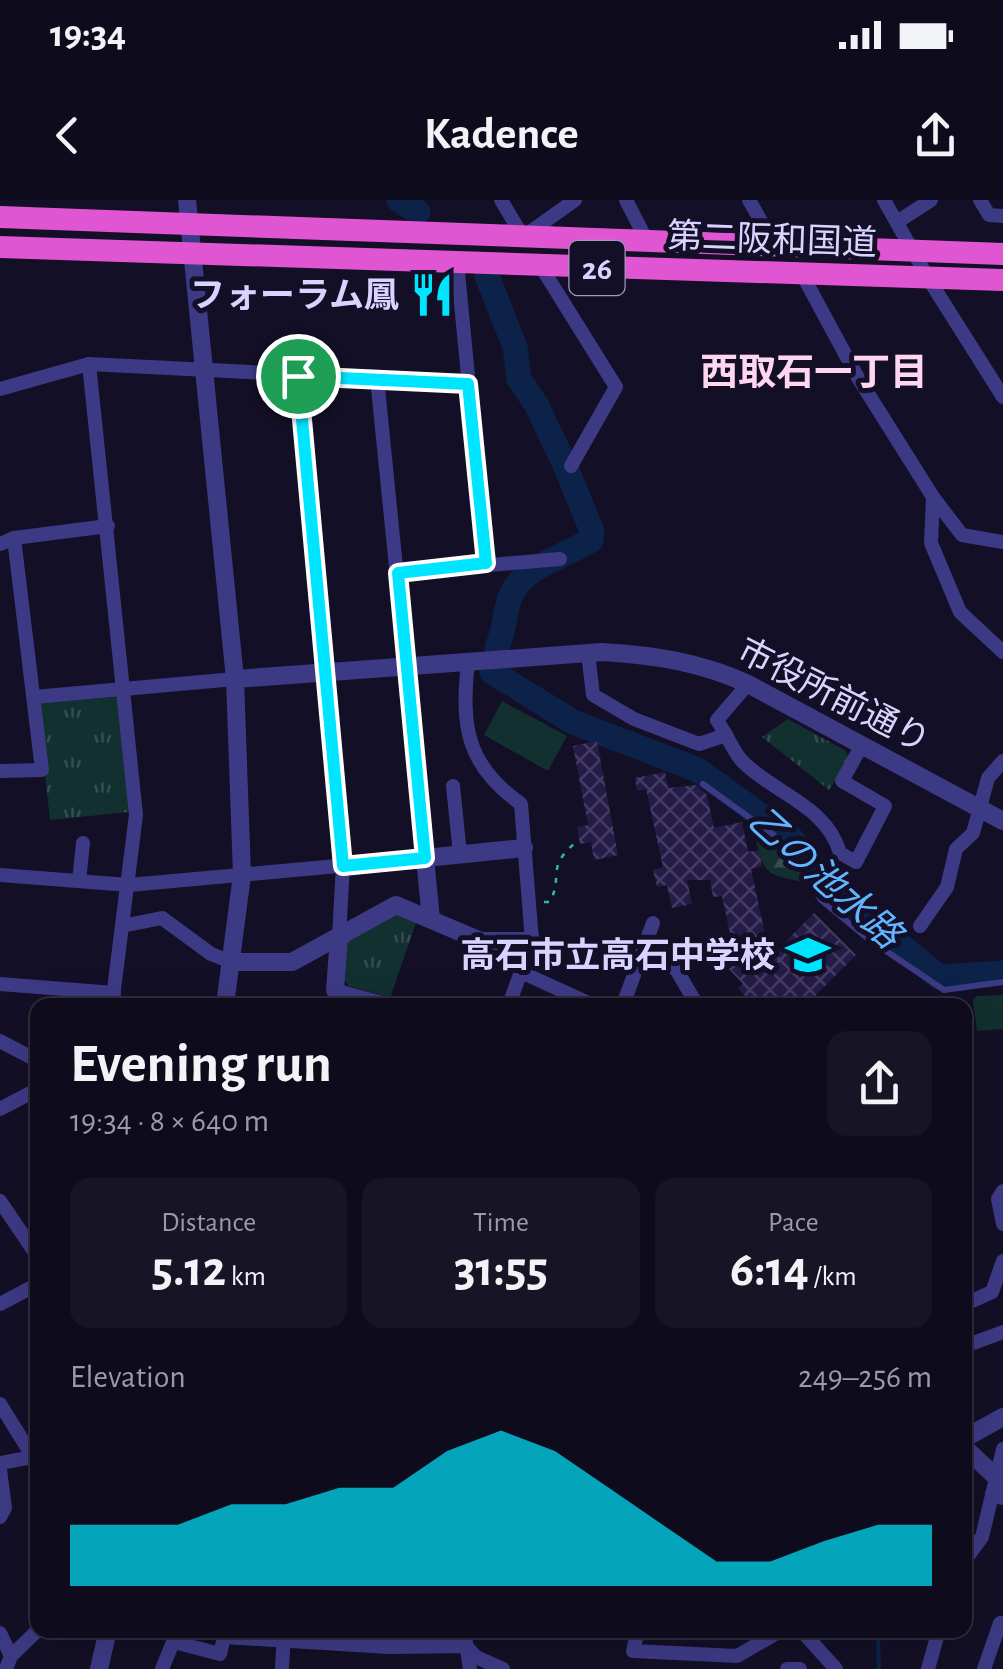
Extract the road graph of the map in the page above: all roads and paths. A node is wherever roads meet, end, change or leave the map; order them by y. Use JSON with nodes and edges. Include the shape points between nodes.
{"nodes":[{"id":1,"x":500,"y":200,"type":"edge"},
{"id":2,"x":575,"y":200,"type":"edge"},
{"id":3,"x":626,"y":200,"type":"edge"},
{"id":4,"x":749,"y":200,"type":"edge"},
{"id":5,"x":884,"y":200,"type":"edge"},
{"id":6,"x":931,"y":200,"type":"edge"},
{"id":7,"x":980,"y":200,"type":"edge"},
{"id":8,"x":191,"y":208,"type":"edge"},
{"id":9,"x":1003,"y":216,"type":"edge"},
{"id":10,"x":0,"y":218,"type":"edge"},
{"id":11,"x":897,"y":222,"type":"junction"},
{"id":12,"x":523,"y":237,"type":"junction"},
{"id":13,"x":647,"y":241,"type":"junction"},
{"id":14,"x":775,"y":246,"type":"junction"},
{"id":15,"x":0,"y":247,"type":"edge"},
{"id":16,"x":914,"y":251,"type":"junction"},
{"id":17,"x":1003,"y":254,"type":"edge"},
{"id":18,"x":191,"y":255,"type":"junction"},
{"id":19,"x":457,"y":262,"type":"junction"},
{"id":20,"x":540,"y":265,"type":"junction"},
{"id":21,"x":803,"y":276,"type":"junction"},
{"id":22,"x":928,"y":278,"type":"junction"},
{"id":23,"x":1003,"y":280,"type":"edge"},
{"id":24,"x":89,"y":364,"type":"junction"},
{"id":25,"x":205,"y":373,"type":"junction"},
{"id":26,"x":298,"y":376,"type":"junction"},
{"id":27,"x":377,"y":378,"type":"junction"},
{"id":28,"x":468,"y":384,"type":"junction"},
{"id":29,"x":0,"y":389,"type":"edge"},
{"id":30,"x":1003,"y":397,"type":"edge"},
{"id":31,"x":572,"y":466,"type":"dead end"},
{"id":32,"x":934,"y":497,"type":"junction"},
{"id":33,"x":108,"y":526,"type":"junction"},
{"id":34,"x":7,"y":541,"type":"edge"},
{"id":35,"x":1003,"y":542,"type":"edge"},
{"id":36,"x":560,"y":559,"type":"dead end"},
{"id":37,"x":486,"y":563,"type":"junction"},
{"id":38,"x":398,"y":573,"type":"junction"},
{"id":39,"x":1003,"y":652,"type":"edge"},
{"id":40,"x":588,"y":653,"type":"junction"},
{"id":41,"x":468,"y":662,"type":"junction"},
{"id":42,"x":406,"y":667,"type":"junction"},
{"id":43,"x":325,"y":672,"type":"junction"},
{"id":44,"x":235,"y":680,"type":"junction"},
{"id":45,"x":748,"y":684,"type":"junction"},
{"id":46,"x":123,"y":688,"type":"junction"},
{"id":47,"x":34,"y":697,"type":"junction"},
{"id":48,"x":726,"y":735,"type":"junction"},
{"id":49,"x":862,"y":745,"type":"junction"},
{"id":50,"x":1003,"y":761,"type":"edge"},
{"id":51,"x":0,"y":771,"type":"edge"},
{"id":52,"x":703,"y":784,"type":"dead end"},
{"id":53,"x":453,"y":786,"type":"dead end"},
{"id":54,"x":980,"y":808,"type":"junction"},
{"id":55,"x":1003,"y":821,"type":"edge"},
{"id":56,"x":576,"y":842,"type":"dead end"},
{"id":57,"x":82,"y":843,"type":"dead end"},
{"id":58,"x":524,"y":848,"type":"junction"},
{"id":59,"x":460,"y":854,"type":"junction"},
{"id":60,"x":425,"y":858,"type":"junction"},
{"id":61,"x":343,"y":866,"type":"junction"},
{"id":62,"x":242,"y":874,"type":"junction"},
{"id":63,"x":0,"y":875,"type":"edge"},
{"id":64,"x":79,"y":882,"type":"junction"},
{"id":65,"x":129,"y":885,"type":"junction"},
{"id":66,"x":530,"y":910,"type":"junction"},
{"id":67,"x":431,"y":919,"type":"junction"},
{"id":68,"x":653,"y":922,"type":"dead end"},
{"id":69,"x":122,"y":926,"type":"junction"},
{"id":70,"x":920,"y":926,"type":"dead end"},
{"id":71,"x":339,"y":937,"type":"junction"},
{"id":72,"x":532,"y":941,"type":"junction"},
{"id":73,"x":642,"y":954,"type":"junction"},
{"id":74,"x":232,"y":962,"type":"junction"},
{"id":75,"x":522,"y":973,"type":"junction"},
{"id":76,"x":1003,"y":982,"type":"edge"},
{"id":77,"x":0,"y":984,"type":"edge"},
{"id":78,"x":334,"y":997,"type":"edge"},
{"id":79,"x":105,"y":998,"type":"edge"},
{"id":80,"x":113,"y":998,"type":"edge"},
{"id":81,"x":226,"y":998,"type":"edge"},
{"id":82,"x":511,"y":998,"type":"edge"},
{"id":83,"x":578,"y":998,"type":"edge"},
{"id":84,"x":626,"y":998,"type":"edge"},
{"id":85,"x":694,"y":998,"type":"edge"},
{"id":86,"x":0,"y":1041,"type":"edge"},
{"id":87,"x":30,"y":1058,"type":"edge"},
{"id":88,"x":30,"y":1093,"type":"edge"},
{"id":89,"x":0,"y":1109,"type":"edge"},
{"id":90,"x":1003,"y":1191,"type":"edge"},
{"id":91,"x":0,"y":1201,"type":"edge"},
{"id":92,"x":6,"y":1224,"type":"edge"},
{"id":93,"x":1003,"y":1224,"type":"edge"},
{"id":94,"x":30,"y":1249,"type":"edge"},
{"id":95,"x":1003,"y":1261,"type":"edge"},
{"id":96,"x":30,"y":1288,"type":"edge"},
{"id":97,"x":972,"y":1301,"type":"edge"},
{"id":98,"x":0,"y":1304,"type":"edge"},
{"id":99,"x":1003,"y":1332,"type":"edge"},
{"id":100,"x":972,"y":1343,"type":"edge"},
{"id":101,"x":0,"y":1404,"type":"edge"},
{"id":102,"x":1003,"y":1417,"type":"edge"},
{"id":103,"x":972,"y":1434,"type":"edge"},
{"id":104,"x":30,"y":1449,"type":"edge"},
{"id":105,"x":1003,"y":1449,"type":"edge"},
{"id":106,"x":972,"y":1457,"type":"edge"},
{"id":107,"x":30,"y":1458,"type":"edge"},
{"id":108,"x":0,"y":1467,"type":"edge"},
{"id":109,"x":998,"y":1490,"type":"edge"},
{"id":110,"x":0,"y":1518,"type":"edge"},
{"id":111,"x":972,"y":1548,"type":"edge"},
{"id":112,"x":1003,"y":1624,"type":"edge"},
{"id":113,"x":0,"y":1633,"type":"edge"},
{"id":114,"x":30,"y":1638,"type":"edge"},
{"id":115,"x":106,"y":1638,"type":"edge"},
{"id":116,"x":175,"y":1638,"type":"edge"},
{"id":117,"x":181,"y":1638,"type":"edge"},
{"id":118,"x":224,"y":1638,"type":"edge"},
{"id":119,"x":284,"y":1638,"type":"edge"},
{"id":120,"x":299,"y":1638,"type":"edge"},
{"id":121,"x":465,"y":1638,"type":"edge"},
{"id":122,"x":636,"y":1638,"type":"edge"},
{"id":123,"x":768,"y":1638,"type":"edge"},
{"id":124,"x":808,"y":1638,"type":"edge"},
{"id":125,"x":937,"y":1638,"type":"edge"},
{"id":126,"x":466,"y":1646,"type":"junction"},
{"id":127,"x":6,"y":1661,"type":"edge"},
{"id":128,"x":99,"y":1669,"type":"edge"},
{"id":129,"x":162,"y":1669,"type":"edge"},
{"id":130,"x":282,"y":1669,"type":"edge"},
{"id":131,"x":470,"y":1669,"type":"edge"},
{"id":132,"x":503,"y":1669,"type":"edge"},
{"id":133,"x":787,"y":1669,"type":"edge"},
{"id":134,"x":800,"y":1669,"type":"edge"},
{"id":135,"x":836,"y":1669,"type":"edge"},
{"id":136,"x":928,"y":1669,"type":"edge"},
{"id":137,"x":984,"y":1669,"type":"edge"}],
"edges":[{"from":1,"to":12,"type":"street"},
{"from":2,"to":12,"type":"street"},
{"from":3,"to":13,"type":"street"},
{"from":4,"to":14,"type":"street"},
{"from":5,"to":11,"type":"street"},
{"from":6,"to":11,"type":"street"},
{"from":7,"to":9,"type":"street","via":[[990,215]]},
{"from":8,"to":10,"type":"highway","name":"第二阪和国道","number":"26"},
{"from":8,"to":12,"type":"highway","name":"第二阪和国道","number":"26"},
{"from":8,"to":18,"type":"street"},
{"from":11,"to":16,"type":"street"},
{"from":12,"to":13,"type":"highway","name":"第二阪和国道","number":"26"},
{"from":13,"to":14,"type":"highway","name":"第二阪和国道","number":"26"},
{"from":14,"to":16,"type":"highway","name":"第二阪和国道","number":"26"},
{"from":15,"to":18,"type":"highway","name":"第二阪和国道","number":"26"},
{"from":16,"to":17,"type":"highway","name":"第二阪和国道","number":"26"},
{"from":16,"to":22,"type":"street"},
{"from":18,"to":19,"type":"highway","name":"第二阪和国道","number":"26"},
{"from":18,"to":25,"type":"street"},
{"from":19,"to":20,"type":"highway","name":"第二阪和国道","number":"26"},
{"from":19,"to":28,"type":"street"},
{"from":20,"to":21,"type":"highway","name":"第二阪和国道","number":"26"},
{"from":20,"to":31,"type":"street","via":[[616,387]]},
{"from":21,"to":22,"type":"highway","name":"第二阪和国道","number":"26"},
{"from":21,"to":32,"type":"street"},
{"from":22,"to":23,"type":"highway","name":"第二阪和国道","number":"26"},
{"from":22,"to":30,"type":"street"},
{"from":24,"to":25,"type":"street"},
{"from":24,"to":29,"type":"street"},
{"from":24,"to":33,"type":"street"},
{"from":25,"to":26,"type":"street"},
{"from":25,"to":44,"type":"street"},
{"from":26,"to":27,"type":"street"},
{"from":26,"to":43,"type":"street"},
{"from":27,"to":28,"type":"street"},
{"from":27,"to":38,"type":"street"},
{"from":28,"to":37,"type":"street"},
{"from":32,"to":35,"type":"street","via":[[962,535]]},
{"from":32,"to":39,"type":"street","via":[[931,543],[960,612]]},
{"from":33,"to":34,"type":"street"},
{"from":33,"to":46,"type":"street"},
{"from":34,"to":47,"type":"street"},
{"from":36,"to":37,"type":"street"},
{"from":37,"to":38,"type":"street"},
{"from":38,"to":42,"type":"street"},
{"from":40,"to":41,"type":"street","name":"市役所前通り"},
{"from":40,"to":45,"type":"street","name":"市役所前通り","via":[[648,654]]},
{"from":40,"to":48,"type":"street","via":[[593,695],[699,744]]},
{"from":41,"to":42,"type":"street","name":"市役所前通り"},
{"from":41,"to":58,"type":"street","via":[[463,707],[471,744],[483,770],[521,804]]},
{"from":42,"to":43,"type":"street","name":"市役所前通り"},
{"from":42,"to":60,"type":"street"},
{"from":43,"to":44,"type":"street","name":"市役所前通り"},
{"from":43,"to":61,"type":"street"},
{"from":44,"to":46,"type":"street"},
{"from":44,"to":62,"type":"street"},
{"from":45,"to":48,"type":"street","via":[[718,720]]},
{"from":45,"to":49,"type":"street","name":"市役所前通り"},
{"from":46,"to":47,"type":"street"},
{"from":46,"to":65,"type":"street","via":[[136,815]]},
{"from":47,"to":51,"type":"street","via":[[42,770]]},
{"from":48,"to":49,"type":"street","via":[[742,762],[804,805],[836,835],[840,853],[856,862],[885,806],[842,781]]},
{"from":49,"to":54,"type":"street","name":"市役所前通り"},
{"from":50,"to":54,"type":"street","via":[[988,778]]},
{"from":52,"to":76,"type":"lane","via":[[786,844],[822,900],[944,990]]},
{"from":53,"to":59,"type":"street"},
{"from":54,"to":55,"type":"street","name":"市役所前通り"},
{"from":54,"to":70,"type":"street","via":[[973,833],[956,848],[947,887]]},
{"from":56,"to":66,"type":"path","via":[[555,867],[550,902]]},
{"from":57,"to":64,"type":"street"},
{"from":58,"to":59,"type":"street"},
{"from":58,"to":66,"type":"street"},
{"from":59,"to":60,"type":"street"},
{"from":60,"to":61,"type":"street"},
{"from":60,"to":67,"type":"street"},
{"from":61,"to":62,"type":"street"},
{"from":61,"to":71,"type":"street"},
{"from":62,"to":65,"type":"street"},
{"from":62,"to":74,"type":"street"},
{"from":63,"to":64,"type":"street"},
{"from":64,"to":65,"type":"street"},
{"from":65,"to":69,"type":"street"},
{"from":66,"to":72,"type":"street"},
{"from":67,"to":71,"type":"street","via":[[396,905]]},
{"from":67,"to":72,"type":"street","via":[[480,941]]},
{"from":68,"to":73,"type":"street"},
{"from":69,"to":74,"type":"street","via":[[162,918]]},
{"from":69,"to":80,"type":"street"},
{"from":71,"to":74,"type":"street","via":[[292,962]]},
{"from":71,"to":78,"type":"street"},
{"from":72,"to":75,"type":"street"},
{"from":73,"to":84,"type":"street"},
{"from":73,"to":85,"type":"street","via":[[676,970]]},
{"from":74,"to":81,"type":"street"},
{"from":75,"to":82,"type":"street"},
{"from":75,"to":83,"type":"street"},
{"from":77,"to":79,"type":"street"},
{"from":86,"to":87,"type":"street"},
{"from":88,"to":89,"type":"street"},
{"from":90,"to":93,"type":"street"},
{"from":91,"to":92,"type":"street"},
{"from":92,"to":94,"type":"street"},
{"from":95,"to":97,"type":"street","via":[[992,1292]]},
{"from":96,"to":98,"type":"street"},
{"from":99,"to":100,"type":"street"},
{"from":101,"to":104,"type":"street"},
{"from":102,"to":103,"type":"street"},
{"from":105,"to":109,"type":"street"},
{"from":106,"to":109,"type":"street"},
{"from":107,"to":108,"type":"street"},
{"from":108,"to":110,"type":"street"},
{"from":109,"to":111,"type":"street"},
{"from":112,"to":137,"type":"street"},
{"from":113,"to":127,"type":"street"},
{"from":114,"to":127,"type":"street"},
{"from":115,"to":128,"type":"street"},
{"from":116,"to":129,"type":"street"},
{"from":117,"to":118,"type":"street","via":[[220,1654]]},
{"from":119,"to":130,"type":"street"},
{"from":120,"to":126,"type":"street"},
{"from":121,"to":126,"type":"street"},
{"from":122,"to":123,"type":"street","via":[[633,1651],[737,1656]]},
{"from":124,"to":135,"type":"street"},
{"from":125,"to":136,"type":"street"},
{"from":126,"to":131,"type":"street"},
{"from":126,"to":132,"type":"street"},
{"from":133,"to":134,"type":"street"}]}
